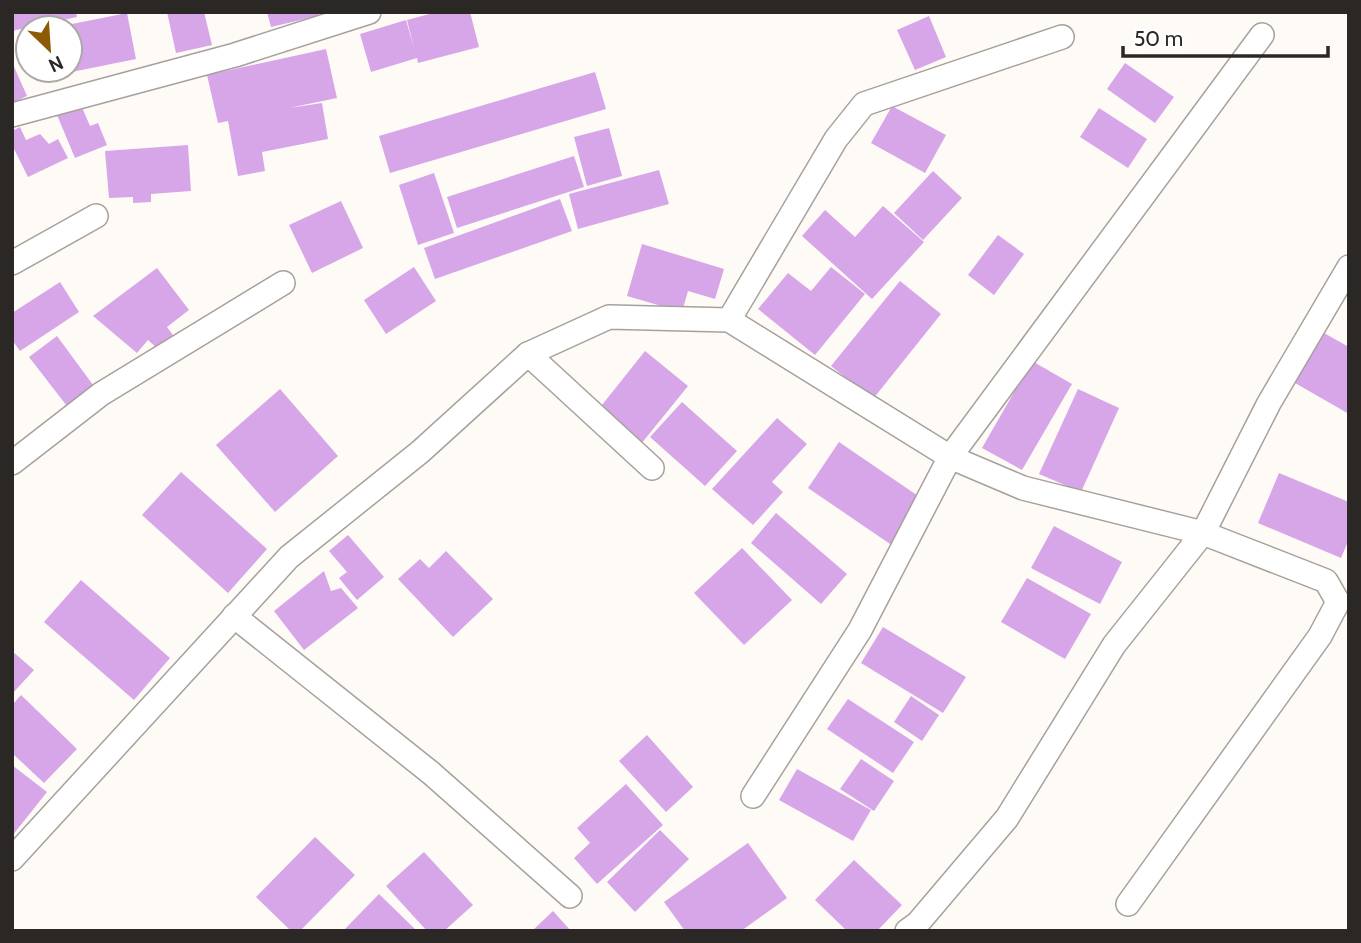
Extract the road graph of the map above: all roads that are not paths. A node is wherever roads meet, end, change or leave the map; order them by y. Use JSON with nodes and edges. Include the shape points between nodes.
{"nodes":[{"id":1,"x":369,"y":12,"type":"edge"},
{"id":2,"x":1262,"y":35,"type":"dead end"},
{"id":3,"x":1062,"y":37,"type":"dead end"},
{"id":4,"x":12,"y":115,"type":"edge"},
{"id":5,"x":96,"y":216,"type":"dead end"},
{"id":6,"x":12,"y":262,"type":"edge"},
{"id":7,"x":1349,"y":267,"type":"edge"},
{"id":8,"x":283,"y":283,"type":"dead end"},
{"id":9,"x":729,"y":320,"type":"junction"},
{"id":10,"x":528,"y":354,"type":"junction"},
{"id":11,"x":950,"y":457,"type":"junction"},
{"id":12,"x":12,"y":463,"type":"edge"},
{"id":13,"x":652,"y":468,"type":"dead end"},
{"id":14,"x":1203,"y":533,"type":"junction"},
{"id":15,"x":1345,"y":597,"type":"edge"},
{"id":16,"x":234,"y":616,"type":"junction"},
{"id":17,"x":754,"y":796,"type":"dead end"},
{"id":18,"x":12,"y":859,"type":"edge"},
{"id":19,"x":570,"y":897,"type":"dead end"},
{"id":20,"x":1128,"y":904,"type":"dead end"},
{"id":21,"x":907,"y":931,"type":"edge"}],
"edges":[{"from":1,"to":4,"type":"street","via":[[235,55]]},
{"from":2,"to":11,"type":"street"},
{"from":3,"to":9,"type":"street","via":[[864,104],[836,139]]},
{"from":5,"to":6,"type":"street"},
{"from":7,"to":14,"type":"street","via":[[1269,403]]},
{"from":8,"to":12,"type":"street","via":[[101,394]]},
{"from":9,"to":10,"type":"street","via":[[609,317]]},
{"from":9,"to":11,"type":"street"},
{"from":10,"to":13,"type":"street"},
{"from":10,"to":16,"type":"street","via":[[420,452],[289,557]]},
{"from":11,"to":14,"type":"street","via":[[1023,488]]},
{"from":11,"to":17,"type":"street","via":[[860,630]]},
{"from":14,"to":15,"type":"street","via":[[1326,581]]},
{"from":14,"to":21,"type":"street","via":[[1114,645],[1007,818]]},
{"from":15,"to":20,"type":"street"},
{"from":16,"to":18,"type":"street"},
{"from":16,"to":19,"type":"street","via":[[431,773]]}]}
